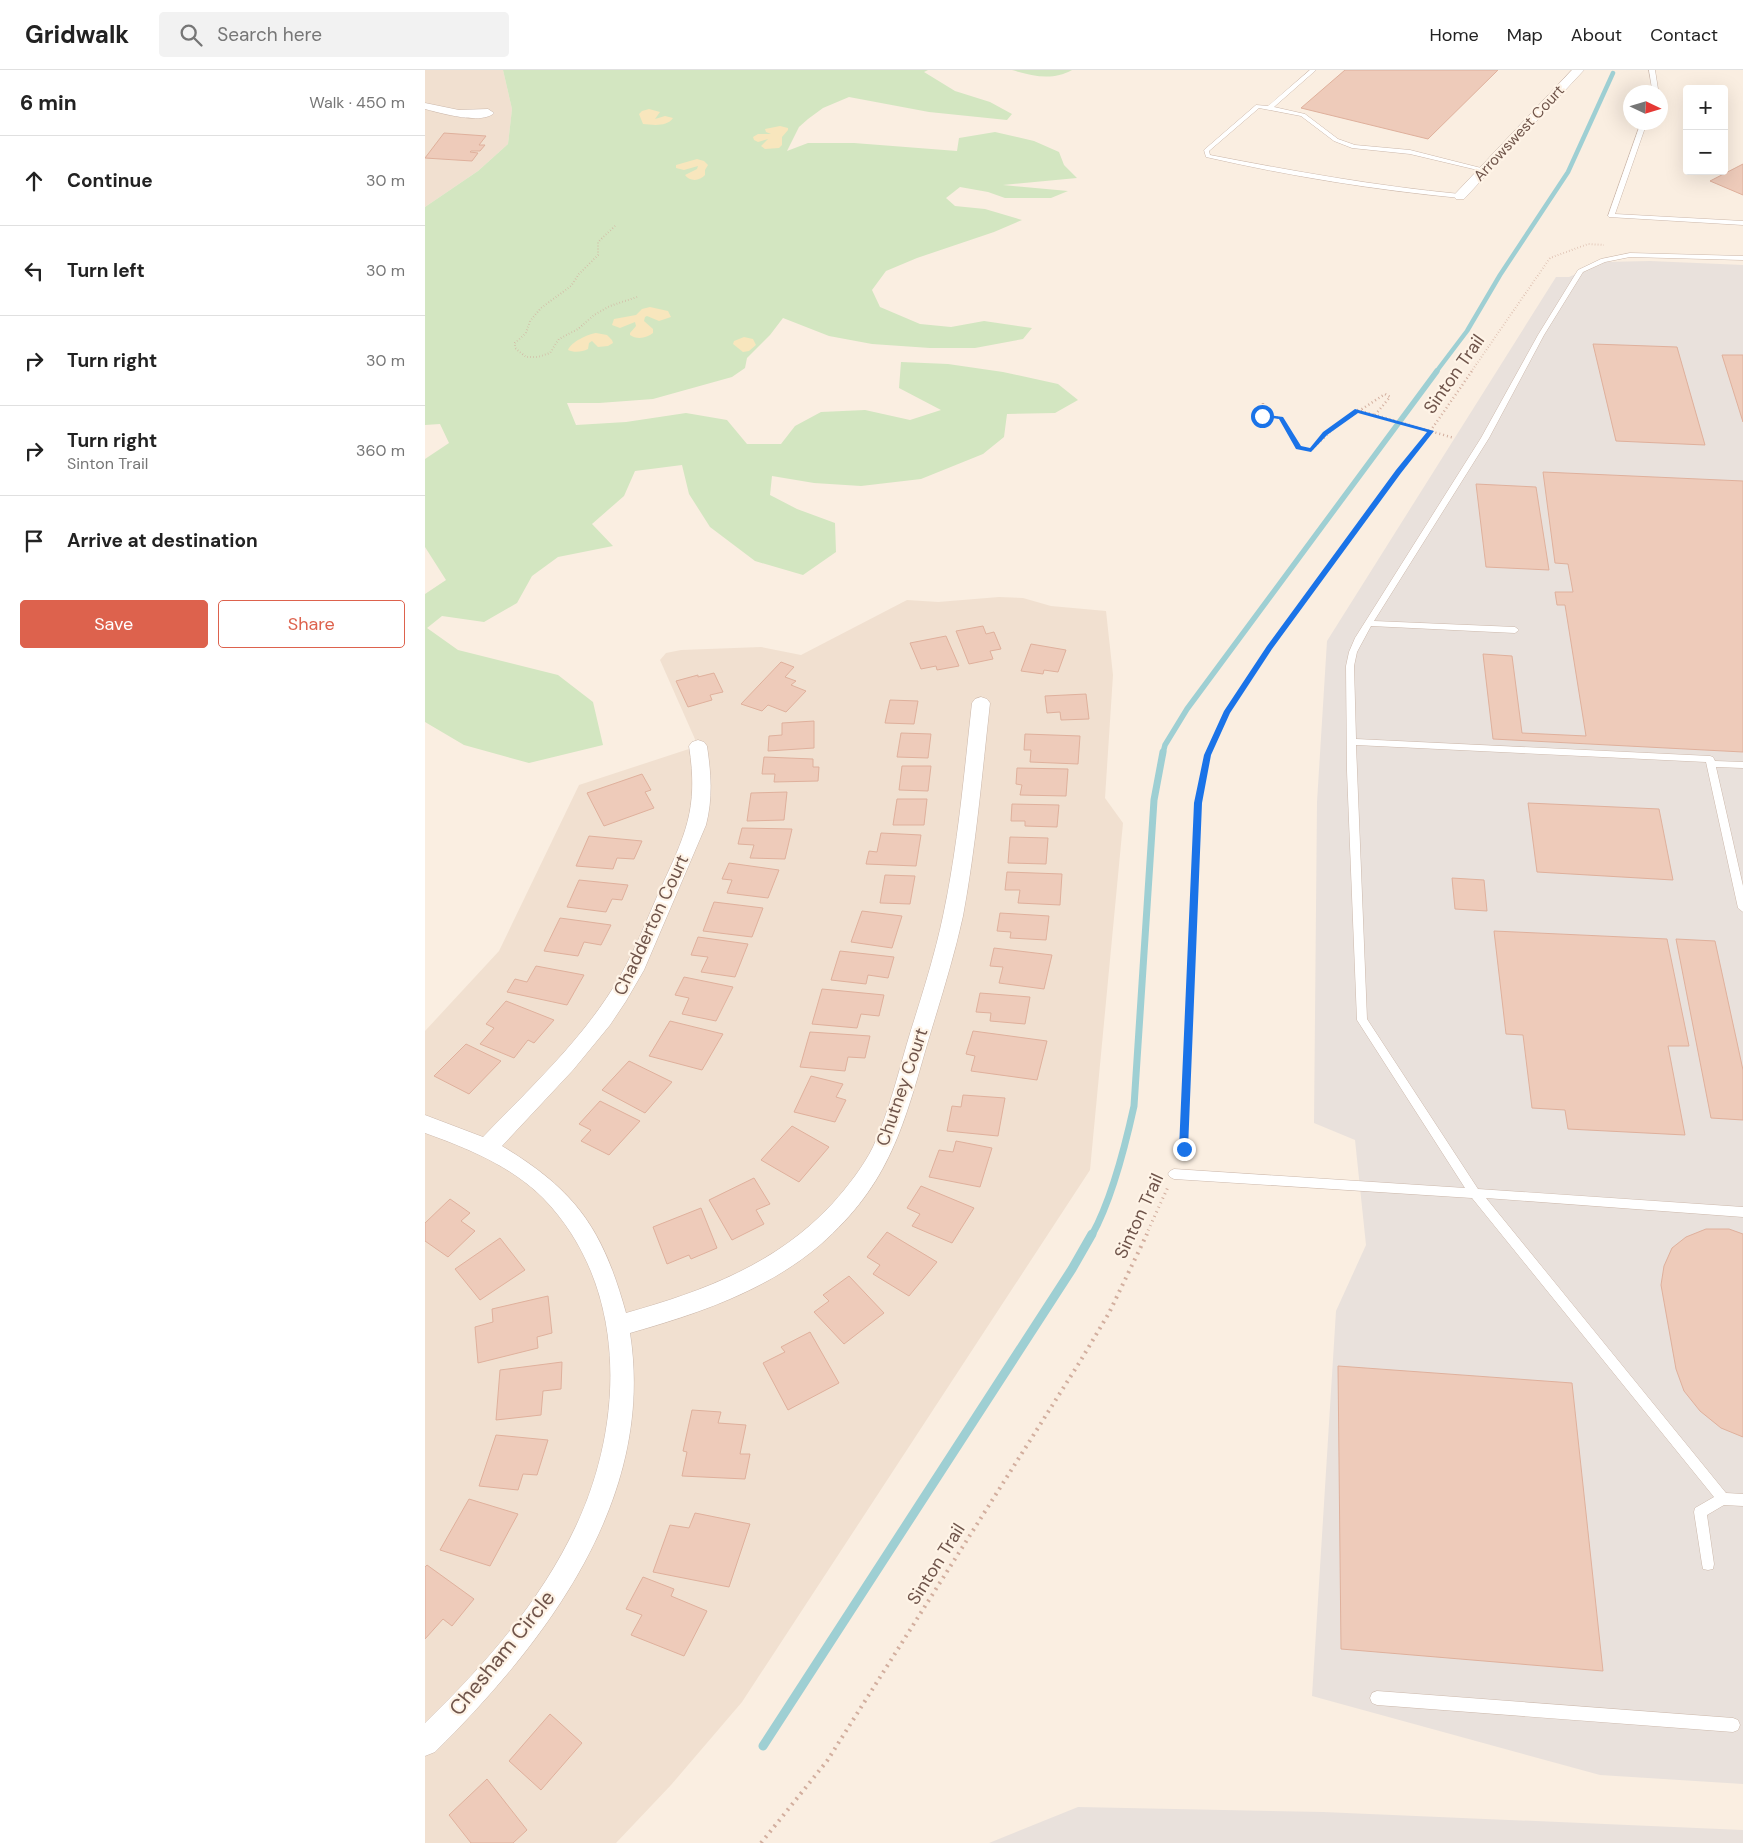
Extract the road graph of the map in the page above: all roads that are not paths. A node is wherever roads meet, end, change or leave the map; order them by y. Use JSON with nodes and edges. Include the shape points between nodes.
{"nodes":[{"id":1,"x":1313,"y":70,"type":"edge"},
{"id":2,"x":1578,"y":70,"type":"edge"},
{"id":3,"x":1652,"y":70,"type":"edge"},
{"id":4,"x":1654,"y":85,"type":"edge"},
{"id":5,"x":425,"y":106,"type":"edge"},
{"id":6,"x":1269,"y":108,"type":"junction"},
{"id":7,"x":488,"y":113,"type":"dead end"},
{"id":8,"x":1641,"y":130,"type":"edge"},
{"id":9,"x":1485,"y":170,"type":"junction"},
{"id":10,"x":1460,"y":196,"type":"joint"},
{"id":11,"x":1743,"y":223,"type":"edge"},
{"id":12,"x":1743,"y":258,"type":"edge"},
{"id":13,"x":1369,"y":623,"type":"junction"},
{"id":14,"x":1515,"y":630,"type":"dead end"},
{"id":15,"x":981,"y":703,"type":"dead end"},
{"id":16,"x":1352,"y":742,"type":"junction"},
{"id":17,"x":698,"y":746,"type":"dead end"},
{"id":18,"x":1711,"y":764,"type":"junction"},
{"id":19,"x":1743,"y":766,"type":"edge"},
{"id":20,"x":1743,"y":908,"type":"edge"},
{"id":21,"x":425,"y":1124,"type":"edge"},
{"id":22,"x":486,"y":1148,"type":"junction"},
{"id":23,"x":1174,"y":1174,"type":"road end"},
{"id":24,"x":1475,"y":1193,"type":"junction"},
{"id":25,"x":1743,"y":1212,"type":"edge"},
{"id":26,"x":617,"y":1326,"type":"junction"},
{"id":27,"x":1723,"y":1499,"type":"junction"},
{"id":28,"x":1743,"y":1500,"type":"edge"},
{"id":29,"x":1708,"y":1564,"type":"dead end"},
{"id":30,"x":1377,"y":1698,"type":"dead end"},
{"id":31,"x":1733,"y":1725,"type":"dead end"},
{"id":32,"x":425,"y":1742,"type":"edge"}],
"edges":[{"from":1,"to":6,"type":"lane"},
{"from":2,"to":9,"type":"street","name":"Arrowswest Court"},
{"from":3,"to":4,"type":"lane"},
{"from":5,"to":7,"type":"street","via":[[459,114]]},
{"from":6,"to":9,"type":"lane","via":[[1303,115],[1336,140],[1354,147],[1410,152]]},
{"from":6,"to":10,"type":"lane","via":[[1258,106],[1206,151],[1208,156],[1401,191]]},
{"from":8,"to":11,"type":"lane","via":[[1611,216]]},
{"from":9,"to":10,"type":"street","name":"Arrowswest Court"},
{"from":12,"to":13,"type":"lane","via":[[1629,255],[1603,260],[1580,271],[1485,438]]},
{"from":13,"to":14,"type":"lane"},
{"from":13,"to":16,"type":"lane","via":[[1353,652],[1350,666]]},
{"from":15,"to":26,"type":"street","name":"Chutney Court","via":[[961,872],[949,933],[883,1147],[847,1202],[798,1249],[762,1273],[701,1301]]},
{"from":16,"to":18,"type":"lane","via":[[1709,758]]},
{"from":16,"to":24,"type":"lane","via":[[1362,1020]]},
{"from":17,"to":22,"type":"street","name":"Chadderton Court","via":[[703,776],[700,817],[626,985],[585,1042]]},
{"from":18,"to":19,"type":"lane"},
{"from":18,"to":20,"type":"lane"},
{"from":21,"to":22,"type":"street","name":"Chesham Circle"},
{"from":22,"to":26,"type":"street","name":"Chesham Circle","via":[[519,1166],[548,1188],[570,1211],[602,1267]]},
{"from":23,"to":24,"type":"lane"},
{"from":24,"to":25,"type":"lane"},
{"from":24,"to":27,"type":"lane"},
{"from":26,"to":32,"type":"street","name":"Chesham Circle","via":[[622,1364],[621,1420],[603,1489],[577,1552],[520,1638],[486,1680]]},
{"from":27,"to":28,"type":"lane"},
{"from":27,"to":29,"type":"lane","via":[[1700,1512]]},
{"from":30,"to":31,"type":"lane"}]}
